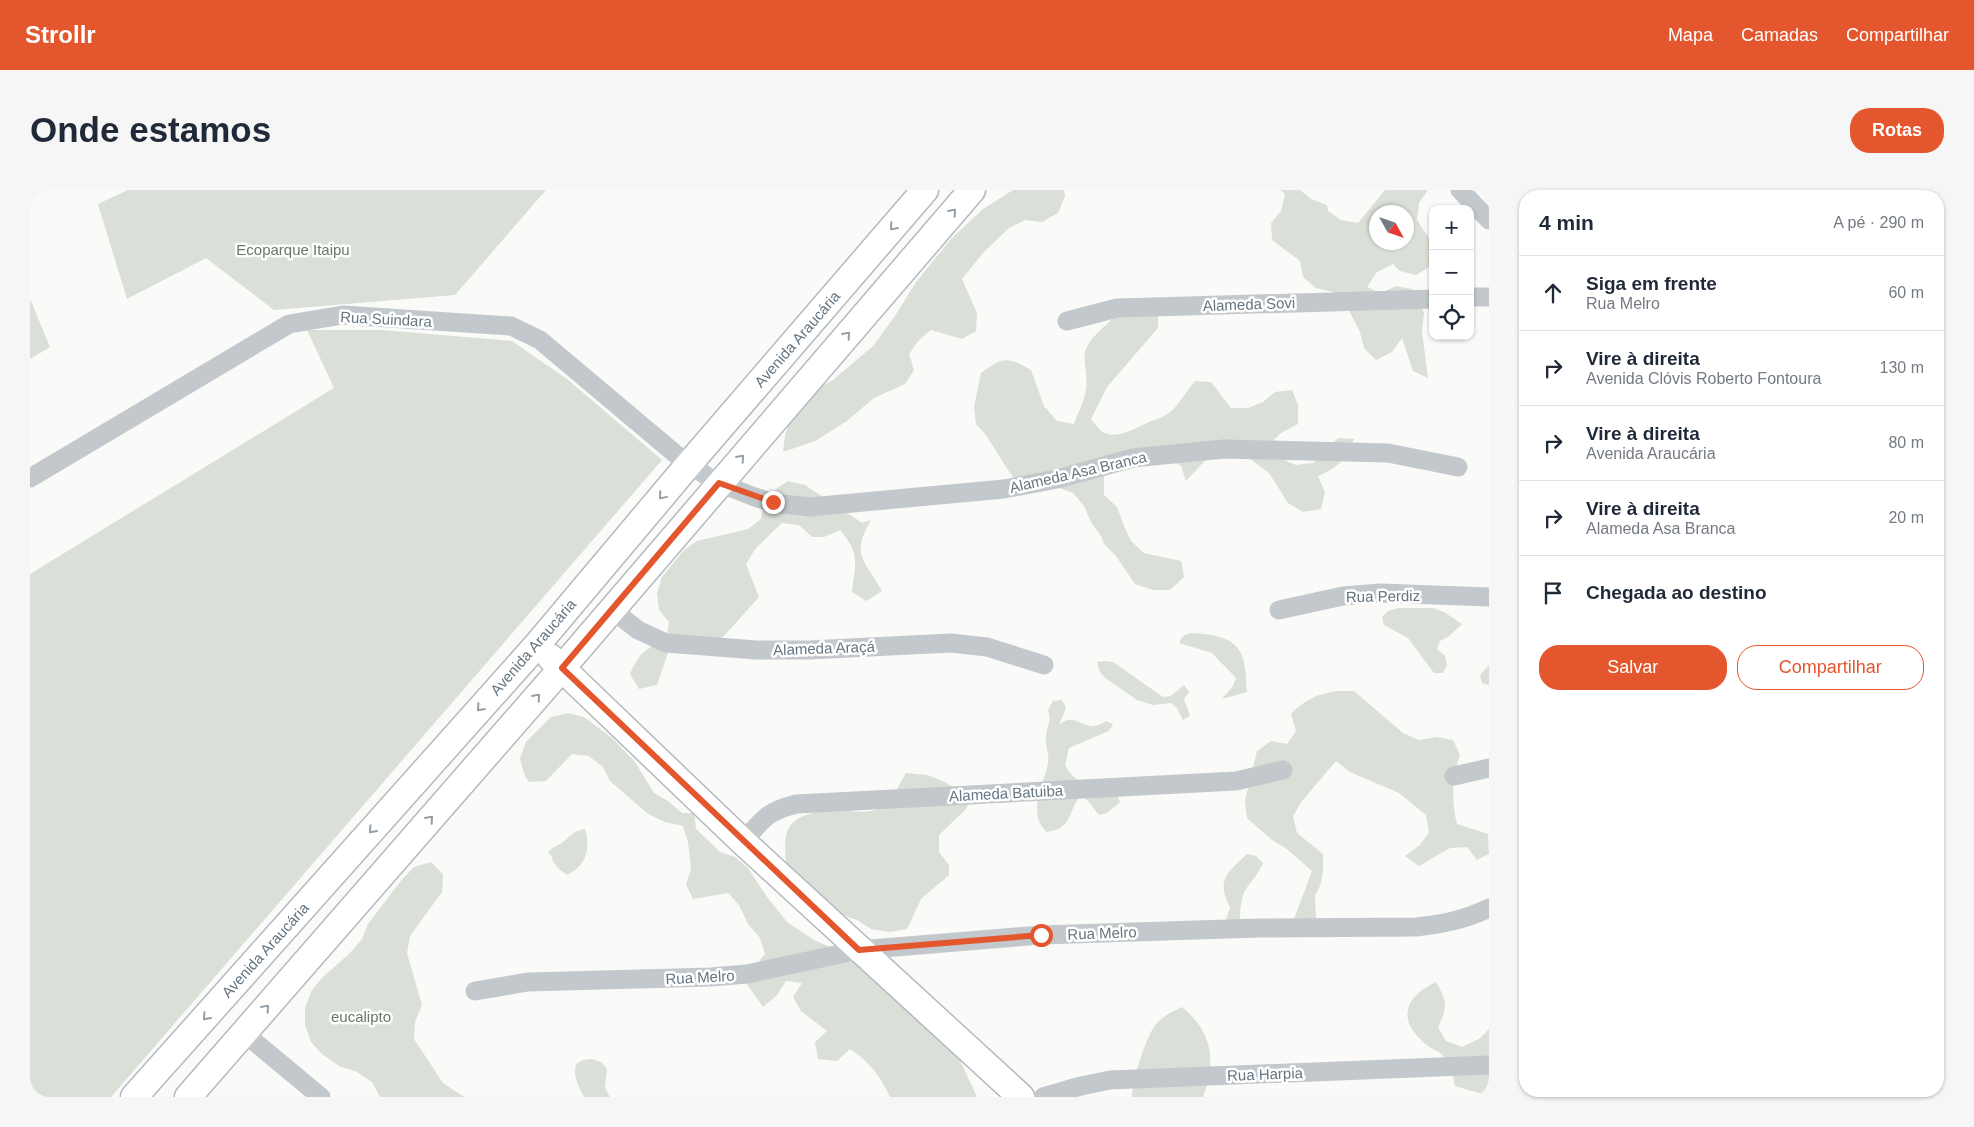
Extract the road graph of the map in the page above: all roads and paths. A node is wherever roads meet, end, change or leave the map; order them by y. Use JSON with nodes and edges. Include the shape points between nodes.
{"nodes":[{"id":1,"x":925,"y":190,"type":"edge"},
{"id":2,"x":972,"y":190,"type":"edge"},
{"id":3,"x":1460,"y":190,"type":"edge"},
{"id":4,"x":1489,"y":220,"type":"edge"},
{"id":5,"x":1489,"y":297,"type":"edge"},
{"id":6,"x":1474,"y":298,"type":"edge"},
{"id":7,"x":1429,"y":299,"type":"edge"},
{"id":8,"x":1067,"y":321,"type":"dead end"},
{"id":9,"x":684,"y":460,"type":"junction"},
{"id":10,"x":1458,"y":467,"type":"dead end"},
{"id":11,"x":30,"y":478,"type":"edge"},
{"id":12,"x":719,"y":483,"type":"junction"},
{"id":13,"x":1489,"y":597,"type":"edge"},
{"id":14,"x":611,"y":609,"type":"junction"},
{"id":15,"x":1279,"y":610,"type":"dead end"},
{"id":16,"x":536,"y":646,"type":"junction"},
{"id":17,"x":1044,"y":665,"type":"dead end"},
{"id":18,"x":562,"y":668,"type":"junction"},
{"id":19,"x":1489,"y":768,"type":"edge"},
{"id":20,"x":1282,"y":770,"type":"dead end"},
{"id":21,"x":1454,"y":776,"type":"dead end"},
{"id":22,"x":744,"y":842,"type":"junction"},
{"id":23,"x":1489,"y":908,"type":"edge"},
{"id":24,"x":859,"y":950,"type":"junction"},
{"id":25,"x":475,"y":991,"type":"dead end"},
{"id":26,"x":244,"y":1033,"type":"junction"},
{"id":27,"x":1489,"y":1065,"type":"edge"},
{"id":28,"x":134,"y":1097,"type":"edge"},
{"id":29,"x":188,"y":1097,"type":"edge"},
{"id":30,"x":321,"y":1097,"type":"edge"},
{"id":31,"x":1021,"y":1097,"type":"edge"},
{"id":32,"x":1043,"y":1097,"type":"edge"}],
"edges":[{"from":1,"to":9,"type":"street","name":"Avenida Araucária","one_way":true},
{"from":12,"to":2,"type":"street","one_way":true},
{"from":3,"to":4,"type":"street"},
{"from":5,"to":6,"type":"street"},
{"from":7,"to":8,"type":"street","name":"Alameda Sovi","via":[[1117,308]]},
{"from":9,"to":11,"type":"street","name":"Rua Suindara","via":[[540,340],[510,326],[343,315],[289,324]]},
{"from":9,"to":12,"type":"street","name":"Alameda Asa Branca"},
{"from":9,"to":16,"type":"street","name":"Avenida Araucária","one_way":true},
{"from":10,"to":12,"type":"street","name":"Alameda Asa Branca","via":[[1388,453],[1224,449],[1132,458],[1057,479],[1004,489],[810,507],[773,502]]},
{"from":12,"to":14,"type":"street"},
{"from":13,"to":15,"type":"street","name":"Rua Perdiz","via":[[1381,593],[1343,596]]},
{"from":14,"to":17,"type":"street","name":"Alameda Araçá","via":[[638,630],[666,643],[756,650],[952,644],[987,647]]},
{"from":14,"to":18,"type":"street"},
{"from":16,"to":18,"type":"street"},
{"from":16,"to":28,"type":"street","name":"Avenida Araucária","one_way":true},
{"from":18,"to":22,"type":"street"},
{"from":26,"to":18,"type":"street","one_way":true},
{"from":19,"to":21,"type":"street"},
{"from":20,"to":22,"type":"street","name":"Alameda Batuiba","via":[[1236,782],[796,804],[765,816]]},
{"from":22,"to":24,"type":"street"},
{"from":23,"to":24,"type":"street","name":"Rua Melro","via":[[1470,917],[1416,927],[1041,935]]},
{"from":24,"to":25,"type":"street","name":"Rua Melro","via":[[747,974],[528,982]]},
{"from":24,"to":31,"type":"street"},
{"from":26,"to":29,"type":"street"},
{"from":26,"to":30,"type":"street"},
{"from":27,"to":32,"type":"street","name":"Rua Harpia","via":[[1110,1080]]}]}
